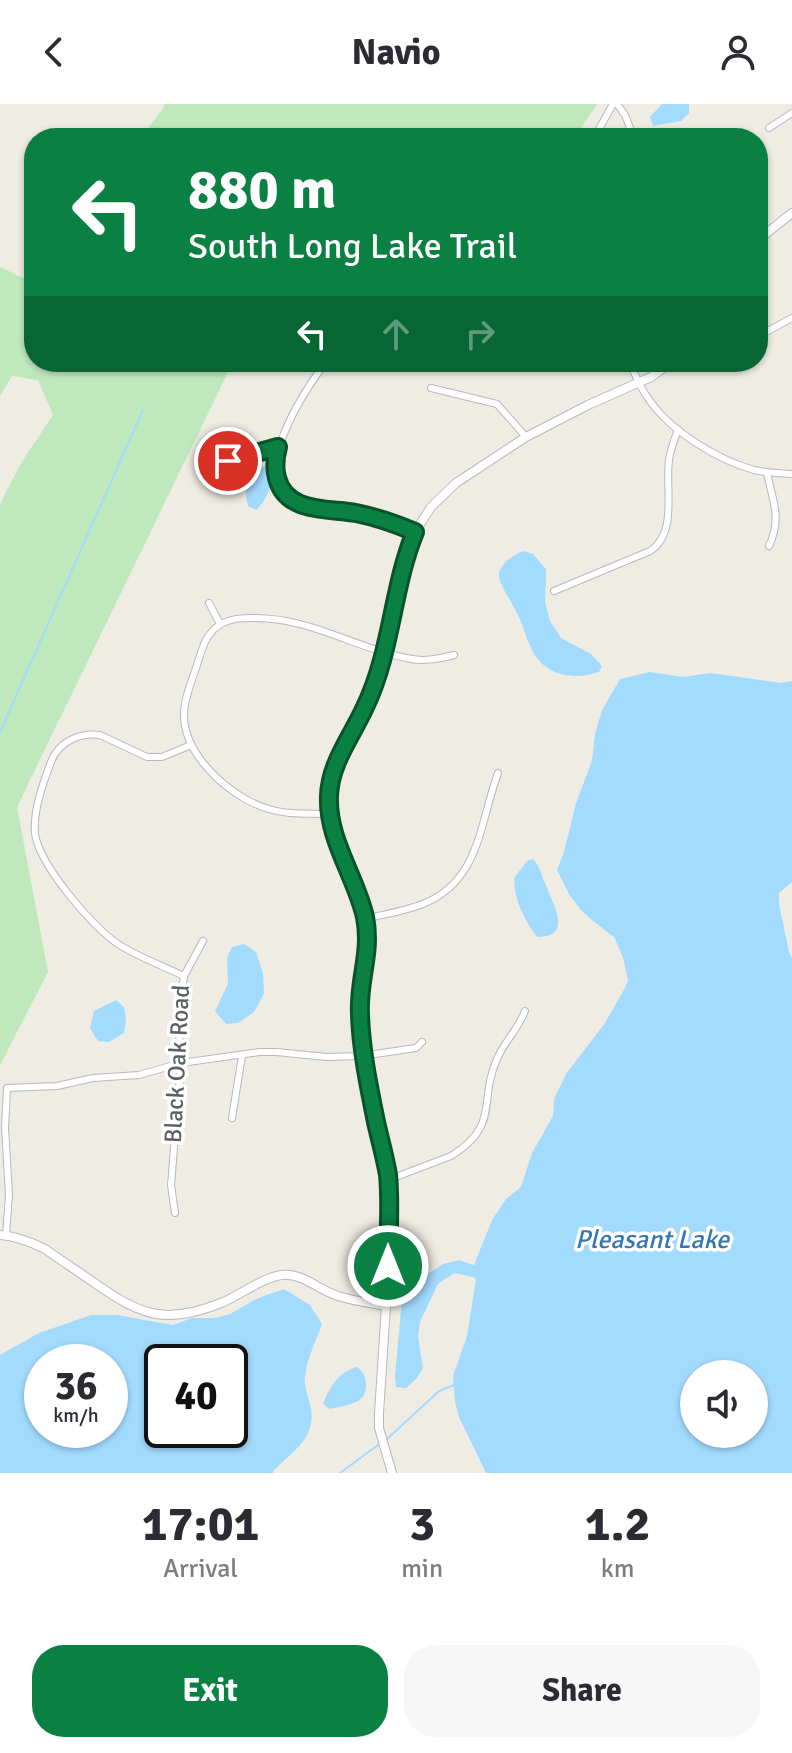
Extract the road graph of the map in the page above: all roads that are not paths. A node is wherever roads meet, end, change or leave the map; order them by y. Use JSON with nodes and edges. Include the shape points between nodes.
{"nodes":[{"id":1,"x":615,"y":104,"type":"edge"},
{"id":2,"x":792,"y":113,"type":"edge"},
{"id":3,"x":600,"y":128,"type":"edge"},
{"id":4,"x":630,"y":128,"type":"edge"},
{"id":5,"x":769,"y":128,"type":"dead end"},
{"id":6,"x":792,"y":213,"type":"edge"},
{"id":7,"x":768,"y":232,"type":"edge"},
{"id":8,"x":792,"y":318,"type":"edge"},
{"id":9,"x":768,"y":331,"type":"edge"},
{"id":10,"x":319,"y":372,"type":"edge"},
{"id":11,"x":634,"y":372,"type":"edge"},
{"id":12,"x":656,"y":372,"type":"edge"},
{"id":13,"x":639,"y":383,"type":"junction"},
{"id":14,"x":431,"y":388,"type":"dead end"},
{"id":15,"x":678,"y":429,"type":"junction"},
{"id":16,"x":526,"y":437,"type":"junction"},
{"id":17,"x":278,"y":447,"type":"junction"},
{"id":18,"x":228,"y":461,"type":"dead end"},
{"id":19,"x":767,"y":473,"type":"junction"},
{"id":20,"x":792,"y":474,"type":"edge"},
{"id":21,"x":415,"y":532,"type":"junction"},
{"id":22,"x":769,"y":546,"type":"dead end"},
{"id":23,"x":554,"y":591,"type":"dead end"},
{"id":24,"x":209,"y":603,"type":"dead end"},
{"id":25,"x":220,"y":624,"type":"junction"},
{"id":26,"x":385,"y":652,"type":"junction"},
{"id":27,"x":454,"y":655,"type":"dead end"},
{"id":28,"x":191,"y":745,"type":"junction"},
{"id":29,"x":498,"y":773,"type":"dead end"},
{"id":30,"x":330,"y":814,"type":"junction"},
{"id":31,"x":365,"y":919,"type":"junction"},
{"id":32,"x":203,"y":941,"type":"dead end"},
{"id":33,"x":184,"y":976,"type":"junction"},
{"id":34,"x":525,"y":1011,"type":"dead end"},
{"id":35,"x":422,"y":1042,"type":"dead end"},
{"id":36,"x":242,"y":1056,"type":"junction"},
{"id":37,"x":365,"y":1056,"type":"junction"},
{"id":38,"x":181,"y":1063,"type":"junction"},
{"id":39,"x":232,"y":1118,"type":"dead end"},
{"id":40,"x":388,"y":1180,"type":"junction"},
{"id":41,"x":175,"y":1213,"type":"dead end"},
{"id":42,"x":3,"y":1235,"type":"edge"},
{"id":43,"x":386,"y":1306,"type":"junction"},
{"id":44,"x":392,"y":1473,"type":"edge"}],
"edges":[{"from":1,"to":3,"type":"street"},
{"from":1,"to":4,"type":"street"},
{"from":2,"to":5,"type":"street"},
{"from":6,"to":7,"type":"street"},
{"from":8,"to":9,"type":"street"},
{"from":10,"to":17,"type":"street"},
{"from":11,"to":13,"type":"street"},
{"from":12,"to":13,"type":"street"},
{"from":13,"to":15,"type":"street"},
{"from":13,"to":16,"type":"street"},
{"from":14,"to":16,"type":"street","via":[[497,404]]},
{"from":15,"to":19,"type":"street","via":[[722,457]]},
{"from":15,"to":23,"type":"street","via":[[660,543]]},
{"from":16,"to":21,"type":"street","via":[[448,490]]},
{"from":17,"to":18,"type":"street"},
{"from":17,"to":21,"type":"street","via":[[277,478],[293,502],[372,517]]},
{"from":19,"to":20,"type":"street"},
{"from":19,"to":22,"type":"street","via":[[777,520]]},
{"from":21,"to":26,"type":"street"},
{"from":24,"to":25,"type":"street"},
{"from":25,"to":26,"type":"street","via":[[288,620]]},
{"from":25,"to":28,"type":"street","via":[[205,640],[186,698]]},
{"from":26,"to":27,"type":"street","via":[[416,660]]},
{"from":26,"to":30,"type":"street","via":[[333,772]]},
{"from":28,"to":30,"type":"street","via":[[208,768],[248,800],[284,813]]},
{"from":28,"to":33,"type":"street","name":"Black Oak Road","via":[[154,757],[100,735],[76,737],[56,752],[35,820],[43,859],[98,928],[120,945]]},
{"from":29,"to":31,"type":"street","via":[[472,859],[459,880],[426,903]]},
{"from":30,"to":31,"type":"street"},
{"from":31,"to":37,"type":"street","via":[[360,1013]]},
{"from":32,"to":33,"type":"street"},
{"from":33,"to":38,"type":"street","name":"Black Oak Road"},
{"from":34,"to":40,"type":"street","via":[[494,1066],[485,1118],[475,1136],[451,1156]]},
{"from":35,"to":37,"type":"street","via":[[416,1048]]},
{"from":36,"to":37,"type":"street"},
{"from":36,"to":38,"type":"street"},
{"from":36,"to":39,"type":"street"},
{"from":37,"to":40,"type":"street"},
{"from":38,"to":41,"type":"street","name":"Black Oak Road","via":[[171,1185]]},
{"from":38,"to":42,"type":"street","via":[[139,1075],[7,1088],[9,1195]]},
{"from":40,"to":43,"type":"street"},
{"from":42,"to":43,"type":"street","via":[[45,1249],[126,1304],[154,1314],[206,1308],[285,1275],[338,1296]]},
{"from":43,"to":44,"type":"street","via":[[379,1428]]}]}
